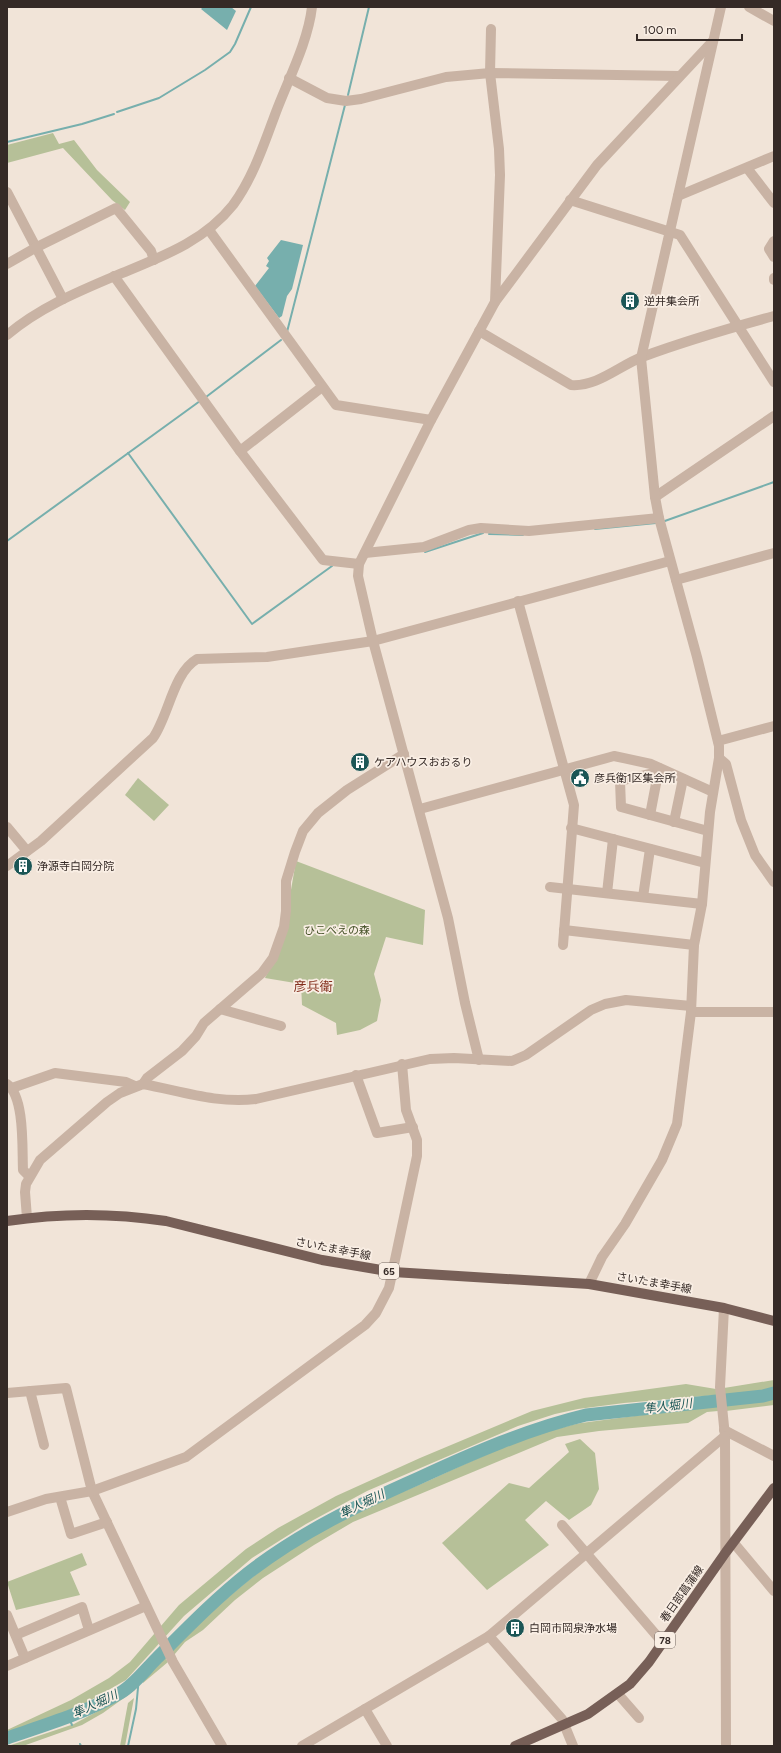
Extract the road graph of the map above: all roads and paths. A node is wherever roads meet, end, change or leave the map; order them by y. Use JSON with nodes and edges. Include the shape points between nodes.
{"nodes":[{"id":1,"x":312,"y":7,"type":"edge"},
{"id":2,"x":721,"y":7,"type":"edge"},
{"id":3,"x":749,"y":7,"type":"edge"},
{"id":4,"x":774,"y":21,"type":"edge"},
{"id":5,"x":491,"y":29,"type":"dead end"},
{"id":6,"x":713,"y":41,"type":"junction"},
{"id":7,"x":490,"y":73,"type":"junction"},
{"id":8,"x":679,"y":76,"type":"junction"},
{"id":9,"x":289,"y":78,"type":"junction"},
{"id":10,"x":774,"y":156,"type":"edge"},
{"id":11,"x":747,"y":168,"type":"junction"},
{"id":12,"x":7,"y":192,"type":"edge"},
{"id":13,"x":678,"y":196,"type":"junction"},
{"id":14,"x":570,"y":200,"type":"junction"},
{"id":15,"x":774,"y":203,"type":"edge"},
{"id":16,"x":208,"y":230,"type":"junction"},
{"id":17,"x":670,"y":230,"type":"junction"},
{"id":18,"x":774,"y":242,"type":"edge"},
{"id":19,"x":35,"y":248,"type":"junction"},
{"id":20,"x":774,"y":258,"type":"edge"},
{"id":21,"x":154,"y":260,"type":"junction"},
{"id":22,"x":7,"y":264,"type":"edge"},
{"id":23,"x":114,"y":276,"type":"junction"},
{"id":24,"x":63,"y":299,"type":"junction"},
{"id":25,"x":495,"y":302,"type":"junction"},
{"id":26,"x":774,"y":316,"type":"edge"},
{"id":27,"x":737,"y":326,"type":"junction"},
{"id":28,"x":479,"y":332,"type":"junction"},
{"id":29,"x":7,"y":334,"type":"edge"},
{"id":30,"x":641,"y":358,"type":"junction"},
{"id":31,"x":774,"y":382,"type":"edge"},
{"id":32,"x":322,"y":387,"type":"junction"},
{"id":33,"x":774,"y":416,"type":"edge"},
{"id":34,"x":431,"y":420,"type":"junction"},
{"id":35,"x":240,"y":451,"type":"junction"},
{"id":36,"x":655,"y":497,"type":"junction"},
{"id":37,"x":659,"y":518,"type":"junction"},
{"id":38,"x":365,"y":553,"type":"junction"},
{"id":39,"x":774,"y":553,"type":"edge"},
{"id":40,"x":670,"y":561,"type":"junction"},
{"id":41,"x":359,"y":564,"type":"junction"},
{"id":42,"x":676,"y":580,"type":"junction"},
{"id":43,"x":518,"y":602,"type":"junction"},
{"id":44,"x":373,"y":641,"type":"junction"},
{"id":45,"x":774,"y":726,"type":"edge"},
{"id":46,"x":718,"y":742,"type":"junction"},
{"id":47,"x":404,"y":754,"type":"junction"},
{"id":48,"x":718,"y":758,"type":"junction"},
{"id":49,"x":565,"y":769,"type":"junction"},
{"id":50,"x":658,"y":770,"type":"junction"},
{"id":51,"x":683,"y":779,"type":"junction"},
{"id":52,"x":713,"y":792,"type":"junction"},
{"id":53,"x":420,"y":809,"type":"junction"},
{"id":54,"x":650,"y":815,"type":"junction"},
{"id":55,"x":674,"y":822,"type":"junction"},
{"id":56,"x":7,"y":827,"type":"edge"},
{"id":57,"x":572,"y":828,"type":"junction"},
{"id":58,"x":708,"y":831,"type":"junction"},
{"id":59,"x":613,"y":839,"type":"junction"},
{"id":60,"x":650,"y":849,"type":"junction"},
{"id":61,"x":27,"y":851,"type":"junction"},
{"id":62,"x":705,"y":863,"type":"junction"},
{"id":63,"x":7,"y":866,"type":"edge"},
{"id":64,"x":774,"y":882,"type":"edge"},
{"id":65,"x":550,"y":886,"type":"dead end"},
{"id":66,"x":567,"y":888,"type":"junction"},
{"id":67,"x":607,"y":893,"type":"junction"},
{"id":68,"x":643,"y":897,"type":"junction"},
{"id":69,"x":702,"y":904,"type":"junction"},
{"id":70,"x":564,"y":930,"type":"junction"},
{"id":71,"x":562,"y":945,"type":"dead end"},
{"id":72,"x":694,"y":945,"type":"junction"},
{"id":73,"x":220,"y":1009,"type":"junction"},
{"id":74,"x":691,"y":1009,"type":"junction"},
{"id":75,"x":774,"y":1012,"type":"edge"},
{"id":76,"x":281,"y":1026,"type":"dead end"},
{"id":77,"x":479,"y":1060,"type":"junction"},
{"id":78,"x":402,"y":1064,"type":"junction"},
{"id":79,"x":356,"y":1075,"type":"junction"},
{"id":80,"x":139,"y":1085,"type":"junction"},
{"id":81,"x":10,"y":1086,"type":"edge"},
{"id":82,"x":413,"y":1127,"type":"junction"},
{"id":83,"x":29,"y":1176,"type":"junction"},
{"id":84,"x":27,"y":1218,"type":"junction"},
{"id":85,"x":7,"y":1221,"type":"edge"},
{"id":86,"x":393,"y":1272,"type":"junction"},
{"id":87,"x":589,"y":1284,"type":"junction"},
{"id":88,"x":724,"y":1308,"type":"junction"},
{"id":89,"x":774,"y":1321,"type":"edge"},
{"id":90,"x":30,"y":1391,"type":"junction"},
{"id":91,"x":7,"y":1393,"type":"edge"},
{"id":92,"x":724,"y":1433,"type":"junction"},
{"id":93,"x":44,"y":1445,"type":"dead end"},
{"id":94,"x":774,"y":1456,"type":"edge"},
{"id":95,"x":774,"y":1488,"type":"edge"},
{"id":96,"x":92,"y":1491,"type":"junction"},
{"id":97,"x":60,"y":1497,"type":"junction"},
{"id":98,"x":7,"y":1512,"type":"edge"},
{"id":99,"x":106,"y":1522,"type":"junction"},
{"id":100,"x":562,"y":1525,"type":"dead end"},
{"id":101,"x":733,"y":1542,"type":"junction"},
{"id":102,"x":726,"y":1552,"type":"junction"},
{"id":103,"x":588,"y":1553,"type":"junction"},
{"id":104,"x":774,"y":1591,"type":"edge"},
{"id":105,"x":146,"y":1606,"type":"junction"},
{"id":106,"x":7,"y":1615,"type":"edge"},
{"id":107,"x":89,"y":1630,"type":"junction"},
{"id":108,"x":16,"y":1635,"type":"junction"},
{"id":109,"x":490,"y":1636,"type":"junction"},
{"id":110,"x":663,"y":1643,"type":"junction"},
{"id":111,"x":25,"y":1658,"type":"junction"},
{"id":112,"x":7,"y":1666,"type":"edge"},
{"id":113,"x":618,"y":1694,"type":"junction"},
{"id":114,"x":365,"y":1709,"type":"junction"},
{"id":115,"x":639,"y":1718,"type":"dead end"},
{"id":116,"x":564,"y":1724,"type":"junction"},
{"id":117,"x":222,"y":1746,"type":"edge"},
{"id":118,"x":302,"y":1746,"type":"edge"},
{"id":119,"x":387,"y":1746,"type":"edge"},
{"id":120,"x":515,"y":1746,"type":"edge"},
{"id":121,"x":573,"y":1746,"type":"edge"},
{"id":122,"x":726,"y":1746,"type":"edge"}],
"edges":[{"from":1,"to":9,"type":"street","via":[[305,36]]},
{"from":2,"to":6,"type":"street"},
{"from":3,"to":4,"type":"street"},
{"from":5,"to":7,"type":"street"},
{"from":6,"to":8,"type":"street"},
{"from":6,"to":13,"type":"street"},
{"from":7,"to":8,"type":"street"},
{"from":7,"to":9,"type":"street","via":[[446,77],[346,101],[327,98]]},
{"from":7,"to":25,"type":"street","via":[[500,175]]},
{"from":8,"to":14,"type":"street","via":[[597,165]]},
{"from":9,"to":16,"type":"street","via":[[251,175],[233,205]]},
{"from":10,"to":11,"type":"street"},
{"from":11,"to":13,"type":"street"},
{"from":11,"to":15,"type":"street"},
{"from":12,"to":19,"type":"street"},
{"from":13,"to":17,"type":"street"},
{"from":14,"to":17,"type":"street"},
{"from":14,"to":25,"type":"street"},
{"from":16,"to":21,"type":"street","via":[[187,244]]},
{"from":16,"to":32,"type":"street"},
{"from":17,"to":27,"type":"street","via":[[680,235]]},
{"from":17,"to":30,"type":"street"},
{"from":18,"to":20,"type":"street","via":[[769,250]]},
{"from":19,"to":21,"type":"street","via":[[116,208],[151,251]]},
{"from":19,"to":22,"type":"street"},
{"from":19,"to":24,"type":"street"},
{"from":21,"to":23,"type":"street"},
{"from":23,"to":24,"type":"street"},
{"from":23,"to":35,"type":"street"},
{"from":24,"to":29,"type":"street","via":[[34,314]]},
{"from":25,"to":28,"type":"street"},
{"from":26,"to":27,"type":"street"},
{"from":27,"to":30,"type":"street"},
{"from":27,"to":31,"type":"street"},
{"from":28,"to":30,"type":"street","via":[[571,385],[579,386],[593,382]]},
{"from":28,"to":34,"type":"street"},
{"from":30,"to":36,"type":"street"},
{"from":32,"to":34,"type":"street","via":[[336,406]]},
{"from":32,"to":35,"type":"street"},
{"from":33,"to":36,"type":"street"},
{"from":34,"to":38,"type":"street"},
{"from":35,"to":41,"type":"street","via":[[323,560]]},
{"from":36,"to":37,"type":"street"},
{"from":37,"to":38,"type":"street","via":[[529,531],[481,528],[424,547]]},
{"from":37,"to":40,"type":"street"},
{"from":38,"to":41,"type":"street"},
{"from":39,"to":42,"type":"street"},
{"from":40,"to":42,"type":"street"},
{"from":40,"to":43,"type":"street"},
{"from":41,"to":44,"type":"street","via":[[358,576]]},
{"from":42,"to":46,"type":"street"},
{"from":43,"to":44,"type":"street"},
{"from":43,"to":49,"type":"street"},
{"from":44,"to":47,"type":"street"},
{"from":44,"to":61,"type":"street","via":[[267,657],[219,657],[193,661],[181,675],[161,728],[153,738]]},
{"from":45,"to":46,"type":"street"},
{"from":46,"to":48,"type":"street"},
{"from":47,"to":53,"type":"street"},
{"from":47,"to":73,"type":"street","via":[[347,790],[318,813],[304,831],[286,881],[284,928],[273,958],[262,973]]},
{"from":48,"to":52,"type":"street"},
{"from":48,"to":64,"type":"street","via":[[726,764],[740,820],[755,854]]},
{"from":49,"to":50,"type":"street","via":[[614,756],[651,764]]},
{"from":49,"to":53,"type":"street"},
{"from":49,"to":57,"type":"street","via":[[574,805]]},
{"from":50,"to":51,"type":"street"},
{"from":50,"to":54,"type":"street"},
{"from":50,"to":54,"type":"street","via":[[620,781],[621,807]]},
{"from":51,"to":52,"type":"street"},
{"from":51,"to":55,"type":"street"},
{"from":52,"to":58,"type":"street"},
{"from":53,"to":77,"type":"street","via":[[448,918]]},
{"from":54,"to":55,"type":"street"},
{"from":55,"to":58,"type":"street"},
{"from":56,"to":61,"type":"street"},
{"from":57,"to":59,"type":"street"},
{"from":57,"to":66,"type":"street"},
{"from":58,"to":62,"type":"street"},
{"from":59,"to":60,"type":"street"},
{"from":59,"to":67,"type":"street"},
{"from":60,"to":62,"type":"street"},
{"from":60,"to":68,"type":"street"},
{"from":61,"to":63,"type":"street"},
{"from":62,"to":69,"type":"street"},
{"from":65,"to":66,"type":"street"},
{"from":66,"to":67,"type":"street"},
{"from":66,"to":70,"type":"street"},
{"from":67,"to":68,"type":"street"},
{"from":68,"to":69,"type":"street"},
{"from":69,"to":72,"type":"street"},
{"from":70,"to":71,"type":"street"},
{"from":70,"to":72,"type":"street"},
{"from":72,"to":74,"type":"street"},
{"from":73,"to":76,"type":"street"},
{"from":73,"to":80,"type":"street","via":[[204,1023],[182,1051]]},
{"from":74,"to":75,"type":"street"},
{"from":74,"to":77,"type":"street","via":[[626,1000],[605,1004],[591,1010],[526,1055],[512,1061]]},
{"from":74,"to":87,"type":"street","via":[[677,1124],[662,1160],[625,1224],[602,1257]]},
{"from":77,"to":78,"type":"street","via":[[446,1058]]},
{"from":78,"to":79,"type":"street"},
{"from":78,"to":82,"type":"street","via":[[406,1110]]},
{"from":79,"to":80,"type":"street","via":[[238,1101],[200,1097]]},
{"from":79,"to":82,"type":"street","via":[[377,1133]]},
{"from":80,"to":81,"type":"street","via":[[55,1074]]},
{"from":80,"to":83,"type":"street","via":[[107,1102],[40,1160]]},
{"from":81,"to":83,"type":"street","via":[[20,1111],[23,1170]]},
{"from":82,"to":86,"type":"street","via":[[417,1140],[417,1156]]},
{"from":83,"to":84,"type":"street","via":[[25,1192]]},
{"from":84,"to":85,"type":"main road","name":"さいたま幸手線","number":"65"},
{"from":84,"to":86,"type":"main road","name":"さいたま幸手線","number":"65","via":[[68,1215],[146,1218],[322,1260]]},
{"from":86,"to":87,"type":"main road","name":"さいたま幸手線","number":"65"},
{"from":86,"to":96,"type":"street","via":[[383,1300],[365,1325],[211,1439],[186,1457]]},
{"from":87,"to":88,"type":"main road","name":"さいたま幸手線","number":"65"},
{"from":88,"to":89,"type":"main road","name":"さいたま幸手線","number":"65"},
{"from":88,"to":92,"type":"street","via":[[720,1387]]},
{"from":90,"to":91,"type":"street"},
{"from":90,"to":93,"type":"street"},
{"from":90,"to":96,"type":"street","via":[[66,1388]]},
{"from":92,"to":94,"type":"street"},
{"from":92,"to":102,"type":"street"},
{"from":92,"to":103,"type":"street"},
{"from":95,"to":101,"type":"main road","name":"春日部菖蒲線","number":"78"},
{"from":96,"to":97,"type":"street"},
{"from":96,"to":99,"type":"street"},
{"from":97,"to":98,"type":"street"},
{"from":97,"to":99,"type":"street","via":[[70,1534]]},
{"from":99,"to":105,"type":"street"},
{"from":100,"to":103,"type":"street"},
{"from":101,"to":102,"type":"main road","name":"春日部菖蒲線","number":"78"},
{"from":101,"to":104,"type":"street"},
{"from":102,"to":110,"type":"main road","name":"春日部菖蒲線","number":"78"},
{"from":102,"to":122,"type":"street"},
{"from":103,"to":109,"type":"street"},
{"from":103,"to":110,"type":"street"},
{"from":105,"to":107,"type":"street"},
{"from":105,"to":117,"type":"street","via":[[173,1662]]},
{"from":106,"to":108,"type":"street"},
{"from":107,"to":108,"type":"street","via":[[82,1608]]},
{"from":107,"to":111,"type":"street"},
{"from":108,"to":111,"type":"street"},
{"from":109,"to":114,"type":"street"},
{"from":109,"to":116,"type":"street"},
{"from":110,"to":113,"type":"main road","name":"春日部菖蒲線","number":"78","via":[[640,1674]]},
{"from":111,"to":112,"type":"street"},
{"from":113,"to":115,"type":"street"},
{"from":113,"to":116,"type":"main road","name":"春日部菖蒲線","number":"78","via":[[588,1714]]},
{"from":114,"to":118,"type":"street"},
{"from":114,"to":119,"type":"street"},
{"from":116,"to":120,"type":"main road","name":"春日部菖蒲線","number":"78"},
{"from":116,"to":121,"type":"street"}]}
